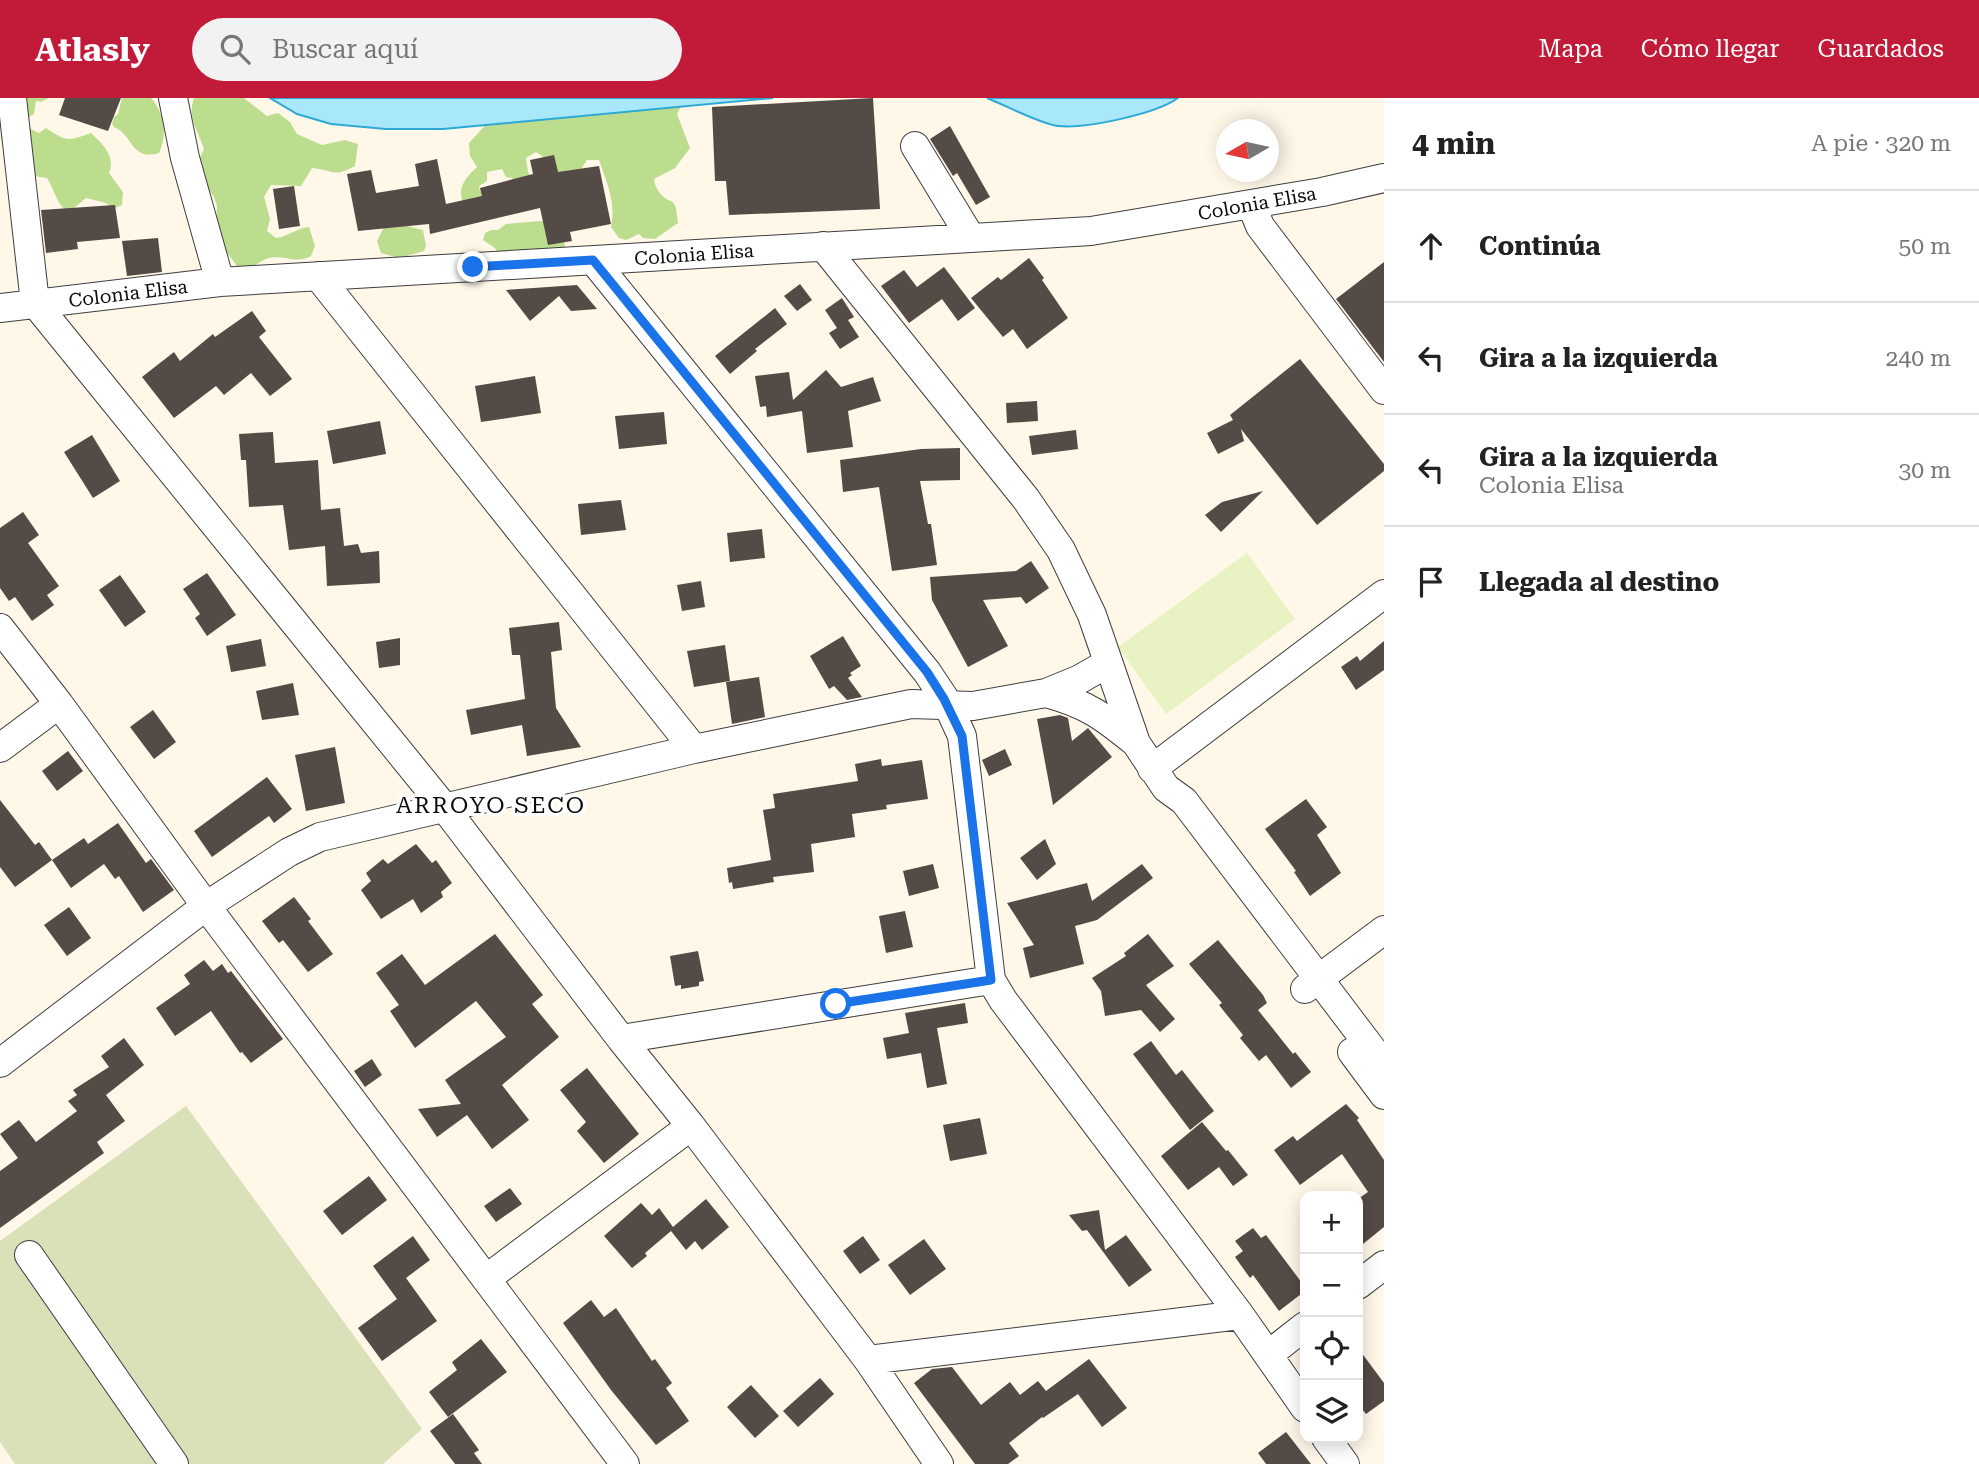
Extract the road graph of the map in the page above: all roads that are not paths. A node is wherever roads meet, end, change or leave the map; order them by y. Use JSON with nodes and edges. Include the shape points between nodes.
{"nodes":[{"id":1,"x":12,"y":98,"type":"edge"},
{"id":2,"x":173,"y":98,"type":"edge"},
{"id":3,"x":915,"y":146,"type":"dead end"},
{"id":4,"x":1384,"y":178,"type":"edge"},
{"id":5,"x":1251,"y":204,"type":"junction"},
{"id":6,"x":971,"y":238,"type":"junction"},
{"id":7,"x":823,"y":246,"type":"junction"},
{"id":8,"x":593,"y":260,"type":"junction"},
{"id":9,"x":318,"y":276,"type":"junction"},
{"id":10,"x":220,"y":282,"type":"junction"},
{"id":11,"x":35,"y":303,"type":"junction"},
{"id":12,"x":0,"y":308,"type":"edge"},
{"id":13,"x":1384,"y":390,"type":"edge"},
{"id":14,"x":1384,"y":594,"type":"edge"},
{"id":15,"x":0,"y":628,"type":"edge"},
{"id":16,"x":1108,"y":663,"type":"junction"},
{"id":17,"x":1046,"y":693,"type":"junction"},
{"id":18,"x":59,"y":704,"type":"junction"},
{"id":19,"x":947,"y":705,"type":"junction"},
{"id":20,"x":1136,"y":743,"type":"junction"},
{"id":21,"x":0,"y":748,"type":"edge"},
{"id":22,"x":694,"y":749,"type":"junction"},
{"id":23,"x":1159,"y":779,"type":"junction"},
{"id":24,"x":444,"y":807,"type":"junction"},
{"id":25,"x":206,"y":906,"type":"junction"},
{"id":26,"x":1384,"y":930,"type":"edge"},
{"id":27,"x":991,"y":980,"type":"junction"},
{"id":28,"x":1312,"y":984,"type":"junction"},
{"id":29,"x":621,"y":1039,"type":"junction"},
{"id":30,"x":0,"y":1063,"type":"edge"},
{"id":31,"x":1384,"y":1065,"type":"edge"},
{"id":32,"x":1384,"y":1095,"type":"edge"},
{"id":33,"x":691,"y":1126,"type":"junction"},
{"id":34,"x":29,"y":1255,"type":"dead end"},
{"id":35,"x":1384,"y":1265,"type":"edge"},
{"id":36,"x":486,"y":1279,"type":"junction"},
{"id":37,"x":1363,"y":1281,"type":"edge"},
{"id":38,"x":1240,"y":1315,"type":"junction"},
{"id":39,"x":1300,"y":1330,"type":"edge"},
{"id":40,"x":1268,"y":1355,"type":"junction"},
{"id":41,"x":868,"y":1360,"type":"junction"},
{"id":42,"x":1300,"y":1401,"type":"edge"},
{"id":43,"x":1330,"y":1443,"type":"edge"},
{"id":44,"x":174,"y":1464,"type":"edge"},
{"id":45,"x":625,"y":1464,"type":"edge"},
{"id":46,"x":939,"y":1464,"type":"edge"},
{"id":47,"x":1345,"y":1464,"type":"edge"}],
"edges":[{"from":1,"to":11,"type":"street"},
{"from":2,"to":10,"type":"street"},
{"from":3,"to":6,"type":"street"},
{"from":4,"to":5,"type":"street","name":"Colonia Elisa"},
{"from":5,"to":6,"type":"street","name":"Colonia Elisa","via":[[1091,232]]},
{"from":5,"to":13,"type":"street","via":[[1260,226]]},
{"from":6,"to":7,"type":"street","name":"Colonia Elisa"},
{"from":7,"to":8,"type":"street","name":"Colonia Elisa"},
{"from":7,"to":16,"type":"street","via":[[1026,499],[1061,550],[1092,615]]},
{"from":8,"to":9,"type":"street","name":"Colonia Elisa"},
{"from":8,"to":19,"type":"street","via":[[927,672]]},
{"from":9,"to":10,"type":"street","name":"Colonia Elisa"},
{"from":9,"to":22,"type":"street"},
{"from":10,"to":11,"type":"street","name":"Colonia Elisa"},
{"from":11,"to":12,"type":"street","name":"Colonia Elisa"},
{"from":11,"to":24,"type":"street"},
{"from":14,"to":23,"type":"street"},
{"from":15,"to":18,"type":"street"},
{"from":16,"to":17,"type":"street"},
{"from":16,"to":20,"type":"street"},
{"from":17,"to":19,"type":"street","via":[[973,706]]},
{"from":17,"to":20,"type":"street","via":[[1099,713]]},
{"from":18,"to":21,"type":"street"},
{"from":18,"to":25,"type":"street"},
{"from":19,"to":22,"type":"street","via":[[911,704]]},
{"from":19,"to":27,"type":"street","via":[[962,736]]},
{"from":20,"to":23,"type":"street"},
{"from":22,"to":24,"type":"street"},
{"from":23,"to":28,"type":"street","via":[[1170,810]]},
{"from":24,"to":25,"type":"street","via":[[320,837]]},
{"from":24,"to":29,"type":"street"},
{"from":25,"to":30,"type":"street"},
{"from":25,"to":36,"type":"street"},
{"from":26,"to":28,"type":"street"},
{"from":27,"to":29,"type":"street"},
{"from":27,"to":38,"type":"street"},
{"from":28,"to":31,"type":"street"},
{"from":28,"to":32,"type":"street"},
{"from":29,"to":33,"type":"street"},
{"from":33,"to":36,"type":"street"},
{"from":33,"to":41,"type":"street"},
{"from":34,"to":44,"type":"street"},
{"from":35,"to":37,"type":"street"},
{"from":36,"to":45,"type":"street"},
{"from":38,"to":40,"type":"street"},
{"from":38,"to":41,"type":"street"},
{"from":39,"to":40,"type":"street"},
{"from":40,"to":42,"type":"street"},
{"from":41,"to":46,"type":"street"},
{"from":43,"to":47,"type":"street"}]}
